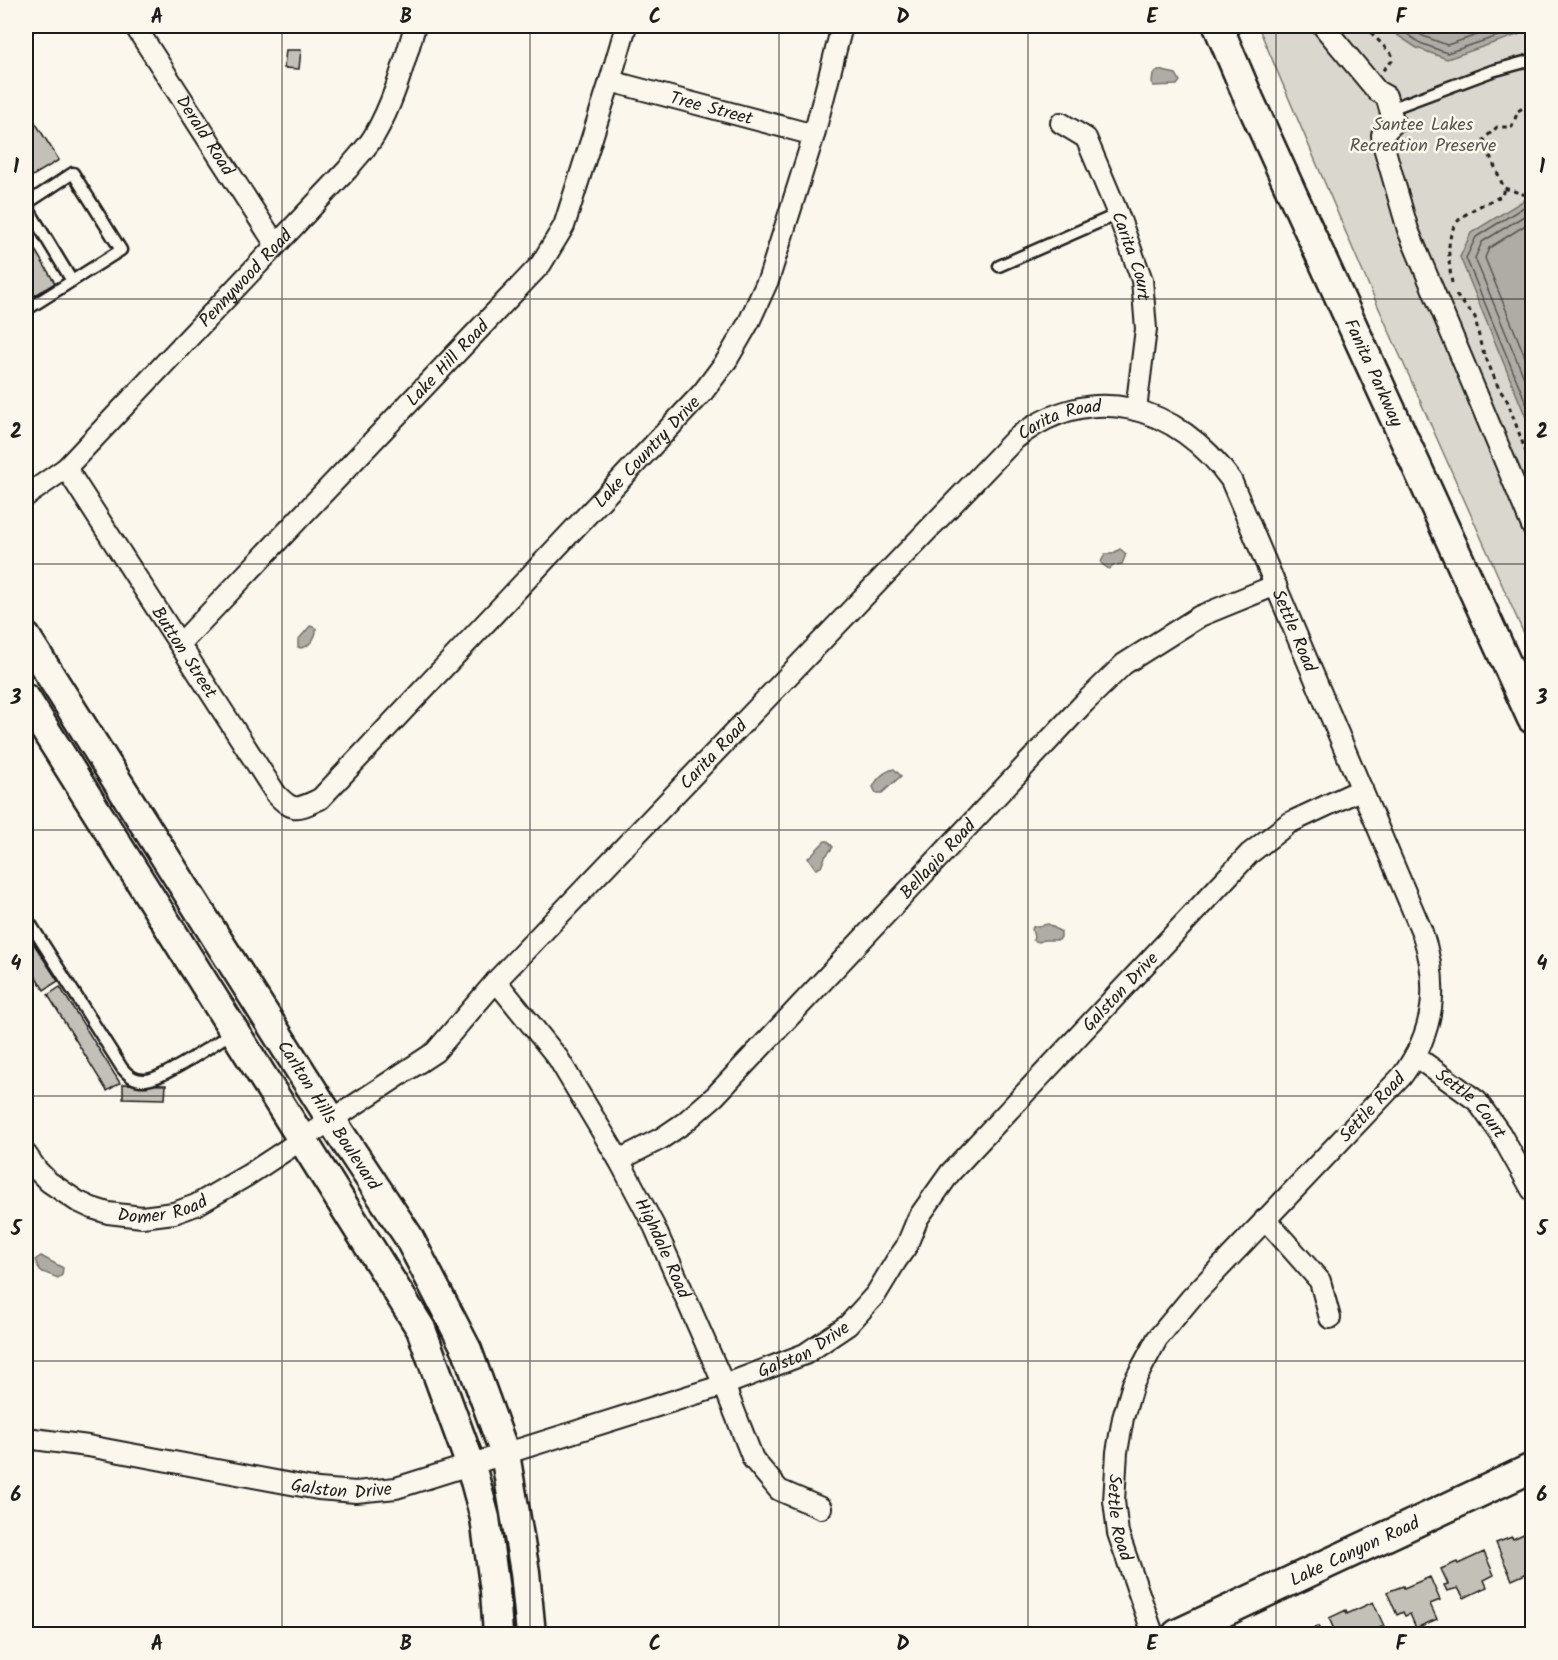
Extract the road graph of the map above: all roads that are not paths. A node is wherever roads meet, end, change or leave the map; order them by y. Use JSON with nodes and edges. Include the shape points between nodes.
{"nodes":[{"id":1,"x":135,"y":26,"type":"edge"},
{"id":2,"x":415,"y":26,"type":"edge"},
{"id":3,"x":626,"y":26,"type":"edge"},
{"id":4,"x":842,"y":26,"type":"edge"},
{"id":5,"x":1218,"y":26,"type":"edge"},
{"id":6,"x":1323,"y":26,"type":"edge"},
{"id":7,"x":1533,"y":60,"type":"edge"},
{"id":8,"x":610,"y":81,"type":"junction"},
{"id":9,"x":1390,"y":109,"type":"junction"},
{"id":10,"x":1061,"y":123,"type":"dead end"},
{"id":11,"x":814,"y":135,"type":"junction"},
{"id":12,"x":26,"y":204,"type":"edge"},
{"id":13,"x":1118,"y":214,"type":"junction"},
{"id":14,"x":276,"y":246,"type":"junction"},
{"id":15,"x":999,"y":266,"type":"dead end"},
{"id":16,"x":72,"y":281,"type":"junction"},
{"id":17,"x":26,"y":310,"type":"edge"},
{"id":18,"x":1136,"y":410,"type":"junction"},
{"id":19,"x":66,"y":468,"type":"junction"},
{"id":20,"x":26,"y":496,"type":"edge"},
{"id":21,"x":1533,"y":526,"type":"edge"},
{"id":22,"x":1276,"y":585,"type":"junction"},
{"id":23,"x":26,"y":637,"type":"edge"},
{"id":24,"x":180,"y":644,"type":"junction"},
{"id":25,"x":26,"y":699,"type":"edge"},
{"id":26,"x":1533,"y":718,"type":"edge"},
{"id":27,"x":1362,"y":789,"type":"junction"},
{"id":28,"x":320,"y":799,"type":"joint"},
{"id":29,"x":26,"y":916,"type":"edge"},
{"id":30,"x":496,"y":981,"type":"junction"},
{"id":31,"x":235,"y":1031,"type":"junction"},
{"id":32,"x":1415,"y":1056,"type":"junction"},
{"id":33,"x":332,"y":1119,"type":"junction"},
{"id":34,"x":303,"y":1138,"type":"junction"},
{"id":35,"x":26,"y":1154,"type":"edge"},
{"id":36,"x":619,"y":1160,"type":"junction"},
{"id":37,"x":1533,"y":1190,"type":"edge"},
{"id":38,"x":1265,"y":1219,"type":"junction"},
{"id":39,"x":1330,"y":1318,"type":"dead end"},
{"id":40,"x":724,"y":1385,"type":"junction"},
{"id":41,"x":26,"y":1438,"type":"edge"},
{"id":42,"x":505,"y":1454,"type":"junction"},
{"id":43,"x":471,"y":1466,"type":"junction"},
{"id":44,"x":1533,"y":1468,"type":"edge"},
{"id":45,"x":820,"y":1508,"type":"dead end"},
{"id":46,"x":498,"y":1635,"type":"edge"},
{"id":47,"x":531,"y":1635,"type":"edge"},
{"id":48,"x":1153,"y":1635,"type":"edge"},
{"id":49,"x":1177,"y":1635,"type":"edge"}],
"edges":[{"from":1,"to":14,"type":"street","name":"Derald Road"},
{"from":2,"to":14,"type":"street","name":"Pennywood Road","via":[[394,95],[373,137]]},
{"from":3,"to":8,"type":"street","name":"Lake Hill Road"},
{"from":4,"to":11,"type":"street","name":"Lake Country Drive"},
{"from":5,"to":26,"type":"street","name":"Fanita Parkway"},
{"from":6,"to":9,"type":"street","via":[[1377,91],[1386,96]]},
{"from":7,"to":9,"type":"lane"},
{"from":8,"to":11,"type":"street","name":"Tree Street"},
{"from":8,"to":24,"type":"street","name":"Lake Hill Road","via":[[564,226],[541,264]]},
{"from":9,"to":21,"type":"street","via":[[1394,123],[1382,135],[1408,230]]},
{"from":10,"to":13,"type":"street","name":"Carita Court","via":[[1086,138]]},
{"from":11,"to":28,"type":"street","name":"Lake Country Drive","via":[[769,278],[727,360],[703,392]]},
{"from":12,"to":16,"type":"lane"},
{"from":12,"to":16,"type":"lane","via":[[74,173],[121,250]]},
{"from":13,"to":15,"type":"lane"},
{"from":13,"to":18,"type":"street","name":"Carita Court","via":[[1142,280],[1146,329]]},
{"from":14,"to":19,"type":"street","name":"Pennywood Road"},
{"from":16,"to":17,"type":"lane"},
{"from":18,"to":22,"type":"street","name":"Settle Road","via":[[1182,431],[1221,466],[1231,480]]},
{"from":18,"to":30,"type":"street","name":"Carita Road","via":[[1109,406],[1077,408],[1042,420],[1015,439]]},
{"from":19,"to":20,"type":"street","name":"Pennywood Road"},
{"from":19,"to":24,"type":"street","name":"Button Street"},
{"from":22,"to":27,"type":"street","name":"Settle Road"},
{"from":22,"to":36,"type":"street","name":"Bellagio Road","via":[[1200,616],[1124,664],[715,1096],[684,1124]]},
{"from":23,"to":33,"type":"street","name":"Carlton Hills Boulevard"},
{"from":24,"to":28,"type":"street","name":"Button Street","via":[[276,794],[288,806],[301,808]]},
{"from":25,"to":31,"type":"street","name":"Carlton Hills Boulevard"},
{"from":27,"to":32,"type":"street","name":"Settle Road","via":[[1428,950],[1432,1004]]},
{"from":27,"to":40,"type":"street","name":"Galston Drive","via":[[1289,823],[1249,854],[950,1173],[918,1218],[906,1247],[876,1294],[848,1325],[804,1354]]},
{"from":29,"to":31,"type":"lane","via":[[122,1068],[133,1079],[163,1075]]},
{"from":30,"to":33,"type":"street","name":"Carita Road","via":[[435,1052]]},
{"from":30,"to":36,"type":"street","name":"Highdale Road","via":[[558,1058]]},
{"from":31,"to":34,"type":"street","name":"Carlton Hills Boulevard"},
{"from":32,"to":37,"type":"street","name":"Settle Court","via":[[1477,1101]]},
{"from":32,"to":38,"type":"street","name":"Settle Road","via":[[1402,1076]]},
{"from":33,"to":34,"type":"street","name":"Carita Road"},
{"from":33,"to":42,"type":"street","name":"Carlton Hills Boulevard","via":[[418,1255],[467,1350]]},
{"from":34,"to":35,"type":"street","name":"Domer Road","via":[[196,1205],[174,1213],[142,1217],[108,1213],[76,1201],[49,1182]]},
{"from":34,"to":43,"type":"street","name":"Carlton Hills Boulevard","via":[[421,1329]]},
{"from":36,"to":40,"type":"street","name":"Highdale Road","via":[[654,1226]]},
{"from":38,"to":39,"type":"street","via":[[1320,1281]]},
{"from":38,"to":48,"type":"street","name":"Settle Road","via":[[1157,1339],[1133,1384],[1123,1418],[1114,1501],[1118,1533]]},
{"from":40,"to":42,"type":"street","name":"Galston Drive"},
{"from":40,"to":45,"type":"street","name":"Highdale Road","via":[[753,1458],[779,1490]]},
{"from":41,"to":43,"type":"street","name":"Galston Drive","via":[[337,1491],[396,1488]]},
{"from":42,"to":43,"type":"street","name":"Galston Drive"},
{"from":42,"to":47,"type":"street","name":"Carlton Hills Boulevard","via":[[525,1572]]},
{"from":43,"to":46,"type":"street","name":"Carlton Hills Boulevard","via":[[485,1518]]},
{"from":44,"to":49,"type":"street","name":"Lake Canyon Road"}]}
